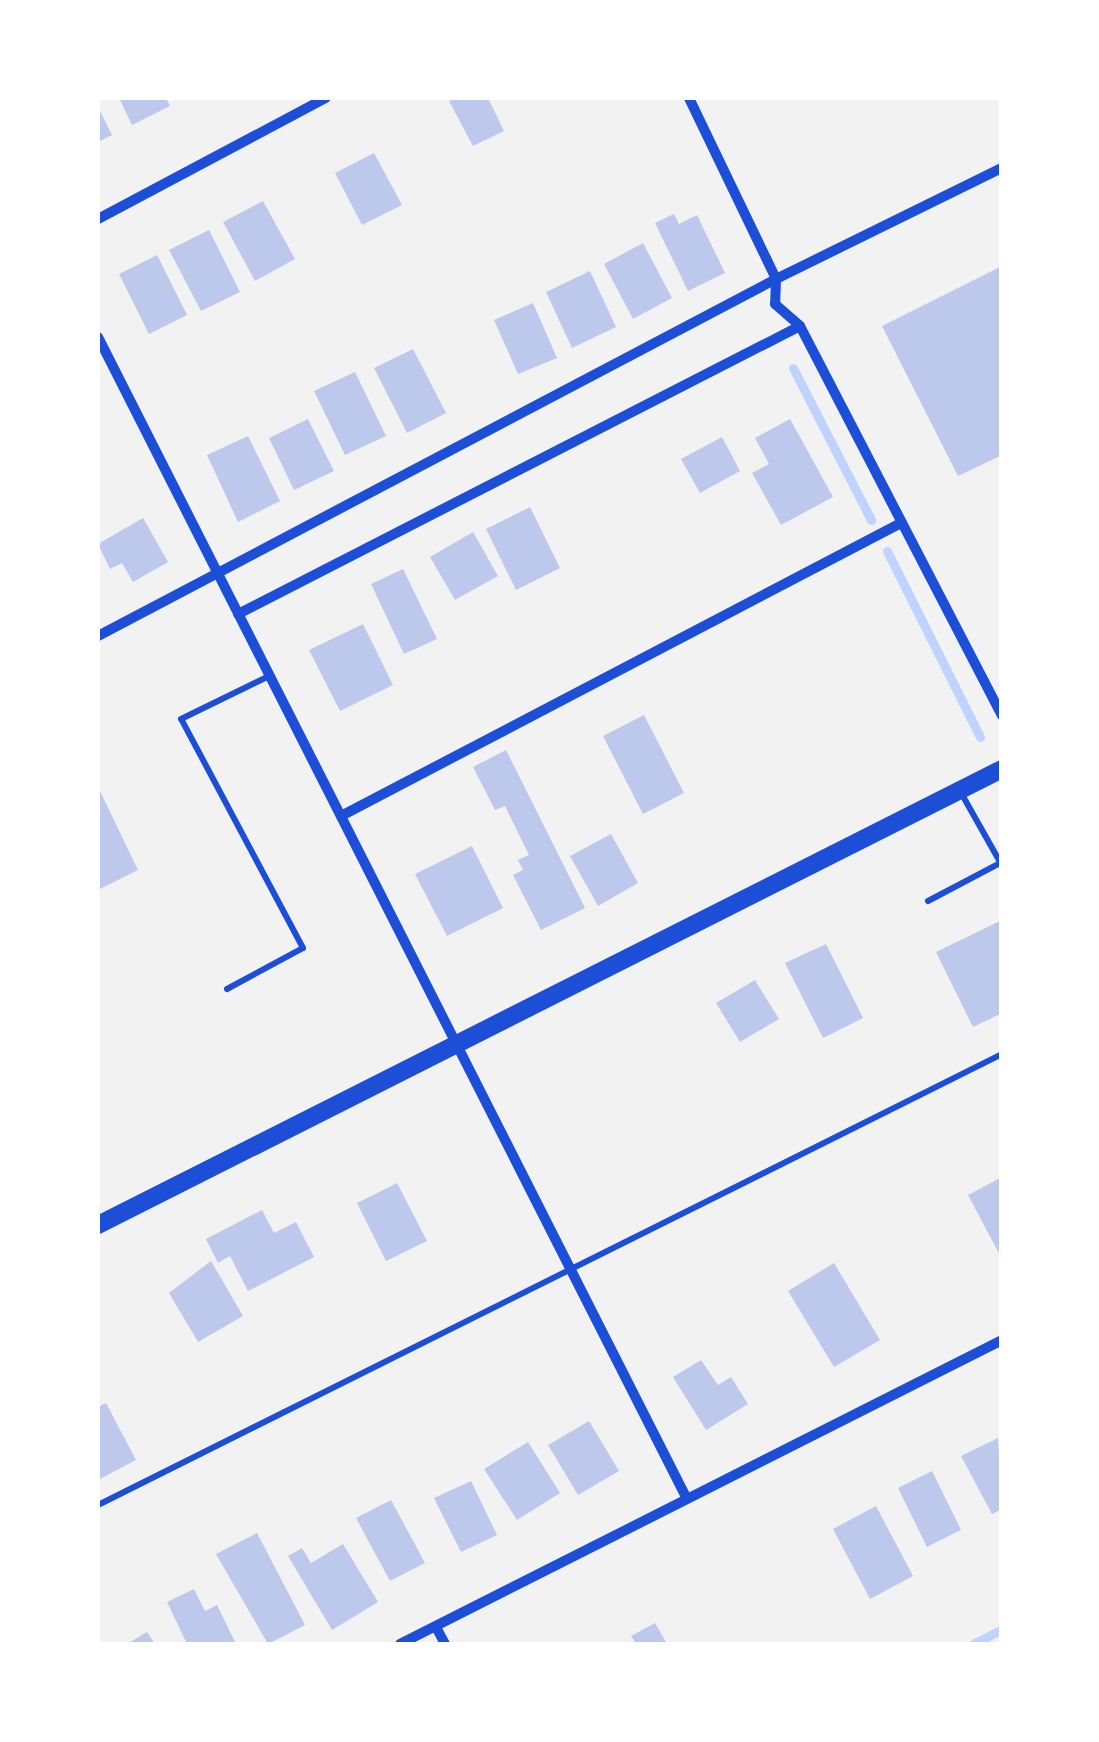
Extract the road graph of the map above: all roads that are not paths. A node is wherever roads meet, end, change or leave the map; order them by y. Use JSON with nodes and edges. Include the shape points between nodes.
{"nodes":[{"id":1,"x":326,"y":98,"type":"edge"},
{"id":2,"x":689,"y":98,"type":"edge"},
{"id":3,"x":1002,"y":168,"type":"edge"},
{"id":4,"x":98,"y":219,"type":"edge"},
{"id":5,"x":776,"y":279,"type":"junction"},
{"id":6,"x":800,"y":326,"type":"junction"},
{"id":7,"x":98,"y":337,"type":"edge"},
{"id":8,"x":901,"y":524,"type":"junction"},
{"id":9,"x":218,"y":574,"type":"junction"},
{"id":10,"x":238,"y":614,"type":"junction"},
{"id":11,"x":98,"y":636,"type":"edge"},
{"id":12,"x":270,"y":676,"type":"junction"},
{"id":13,"x":1002,"y":716,"type":"edge"},
{"id":14,"x":1002,"y":769,"type":"edge"},
{"id":15,"x":960,"y":790,"type":"junction"},
{"id":16,"x":341,"y":816,"type":"junction"},
{"id":17,"x":1001,"y":862,"type":"edge"},
{"id":18,"x":928,"y":900,"type":"dead end"},
{"id":19,"x":227,"y":990,"type":"dead end"},
{"id":20,"x":454,"y":1047,"type":"junction"},
{"id":21,"x":1002,"y":1054,"type":"edge"},
{"id":22,"x":98,"y":1225,"type":"edge"},
{"id":23,"x":572,"y":1274,"type":"junction"},
{"id":24,"x":1002,"y":1340,"type":"edge"},
{"id":25,"x":685,"y":1495,"type":"junction"},
{"id":26,"x":98,"y":1505,"type":"edge"},
{"id":27,"x":436,"y":1627,"type":"junction"},
{"id":28,"x":400,"y":1644,"type":"edge"},
{"id":29,"x":445,"y":1644,"type":"edge"}],
"edges":[{"from":1,"to":4,"type":"street"},
{"from":2,"to":5,"type":"street"},
{"from":3,"to":5,"type":"street"},
{"from":5,"to":6,"type":"street","via":[[775,304]]},
{"from":5,"to":9,"type":"street"},
{"from":6,"to":8,"type":"street"},
{"from":6,"to":10,"type":"street"},
{"from":7,"to":9,"type":"street"},
{"from":8,"to":13,"type":"street"},
{"from":8,"to":16,"type":"street"},
{"from":9,"to":10,"type":"street"},
{"from":9,"to":11,"type":"street"},
{"from":10,"to":12,"type":"street"},
{"from":12,"to":16,"type":"street"},
{"from":12,"to":19,"type":"lane","via":[[181,719],[303,948]]},
{"from":14,"to":15,"type":"street"},
{"from":15,"to":17,"type":"lane"},
{"from":15,"to":20,"type":"street"},
{"from":16,"to":20,"type":"street"},
{"from":17,"to":18,"type":"lane"},
{"from":20,"to":22,"type":"street"},
{"from":20,"to":23,"type":"street"},
{"from":21,"to":23,"type":"lane"},
{"from":23,"to":25,"type":"street"},
{"from":23,"to":26,"type":"lane"},
{"from":24,"to":25,"type":"street"},
{"from":25,"to":27,"type":"street"},
{"from":27,"to":28,"type":"street"},
{"from":27,"to":29,"type":"street"}]}
